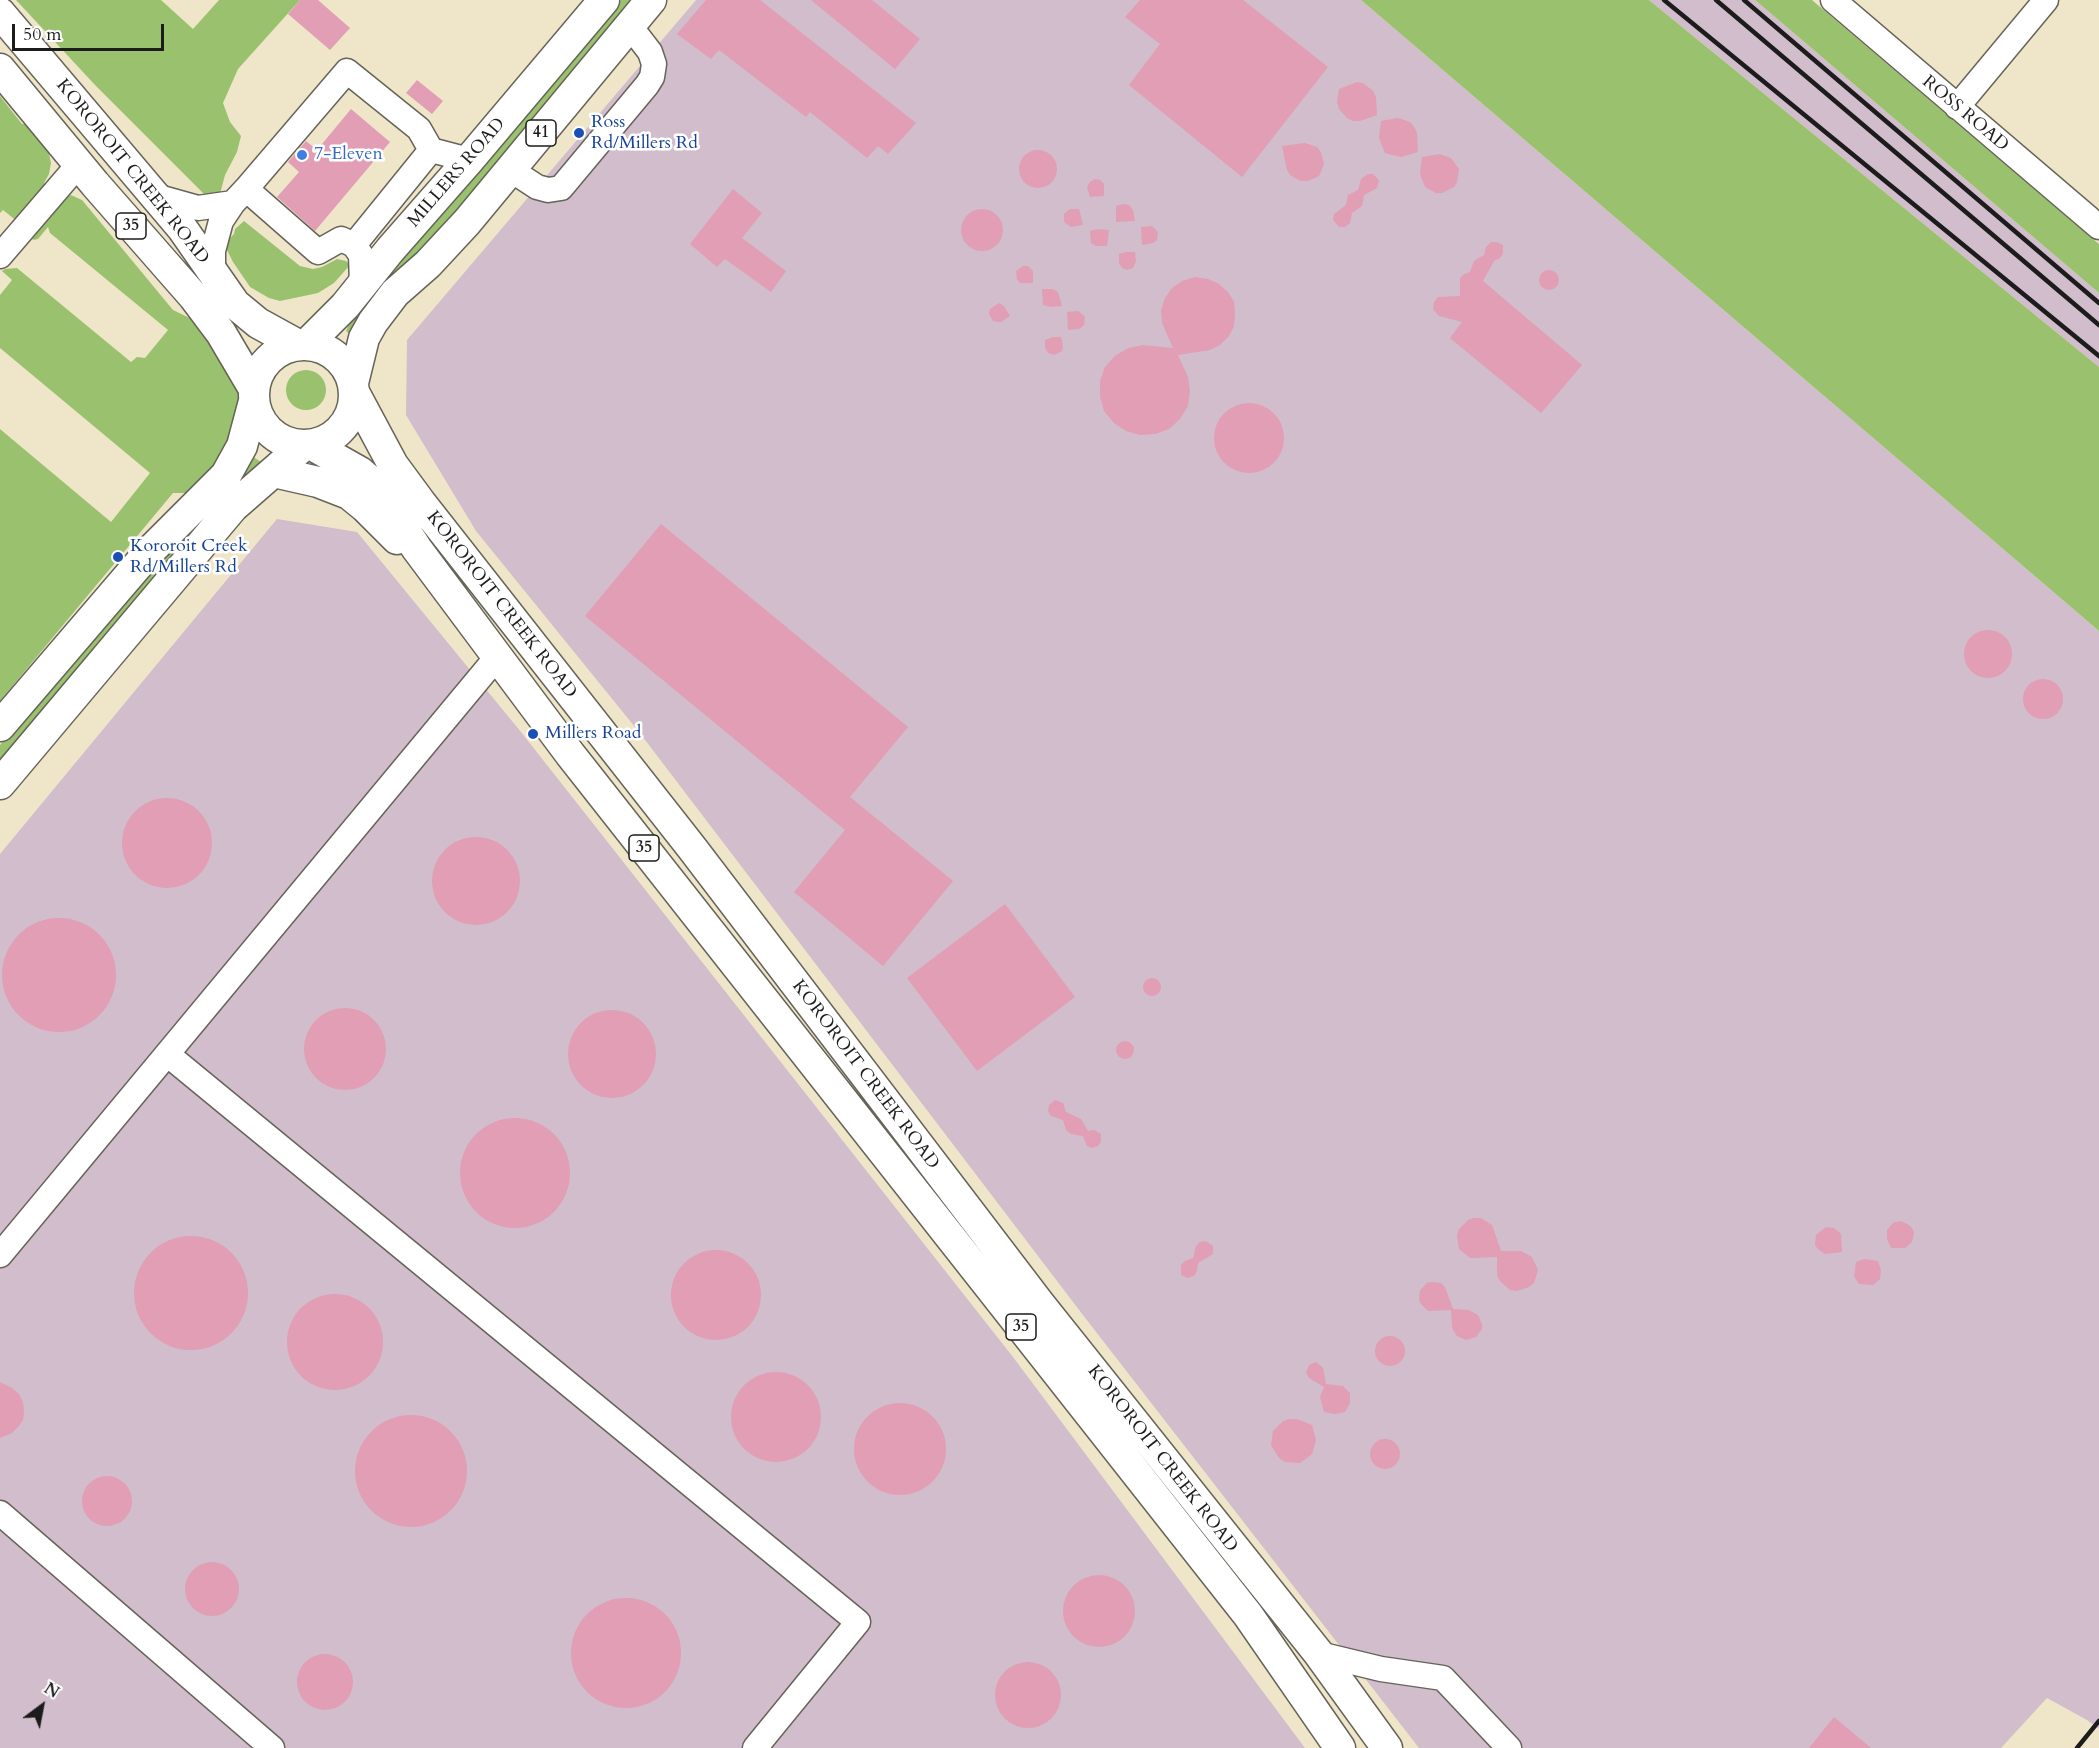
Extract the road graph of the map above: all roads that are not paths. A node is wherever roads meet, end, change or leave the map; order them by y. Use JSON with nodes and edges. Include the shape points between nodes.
{"nodes":[{"id":1,"x":604,"y":0,"type":"edge"},
{"id":2,"x":651,"y":0,"type":"edge"},
{"id":3,"x":1833,"y":0,"type":"edge"},
{"id":4,"x":2046,"y":0,"type":"edge"},
{"id":5,"x":0,"y":13,"type":"edge"},
{"id":6,"x":630,"y":26,"type":"junction"},
{"id":7,"x":0,"y":69,"type":"edge"},
{"id":8,"x":1957,"y":107,"type":"junction"},
{"id":9,"x":431,"y":150,"type":"junction"},
{"id":10,"x":469,"y":160,"type":"junction"},
{"id":11,"x":79,"y":164,"type":"junction"},
{"id":12,"x":511,"y":170,"type":"junction"},
{"id":13,"x":155,"y":196,"type":"junction"},
{"id":14,"x":239,"y":196,"type":"junction"},
{"id":15,"x":2099,"y":227,"type":"edge"},
{"id":16,"x":354,"y":245,"type":"junction"},
{"id":17,"x":0,"y":256,"type":"edge"},
{"id":18,"x":213,"y":270,"type":"junction"},
{"id":19,"x":362,"y":285,"type":"junction"},
{"id":20,"x":303,"y":345,"type":"junction"},
{"id":21,"x":354,"y":388,"type":"junction"},
{"id":22,"x":254,"y":395,"type":"junction"},
{"id":23,"x":308,"y":445,"type":"junction"},
{"id":24,"x":274,"y":472,"type":"junction"},
{"id":25,"x":440,"y":579,"type":"junction"},
{"id":26,"x":510,"y":617,"type":"junction"},
{"id":27,"x":497,"y":657,"type":"junction"},
{"id":28,"x":0,"y":726,"type":"edge"},
{"id":29,"x":0,"y":784,"type":"edge"},
{"id":30,"x":822,"y":1017,"type":"junction"},
{"id":31,"x":794,"y":1038,"type":"junction"},
{"id":32,"x":167,"y":1054,"type":"junction"},
{"id":33,"x":0,"y":1255,"type":"edge"},
{"id":34,"x":0,"y":1514,"type":"edge"},
{"id":35,"x":1319,"y":1654,"type":"junction"},
{"id":36,"x":272,"y":1748,"type":"edge"},
{"id":37,"x":755,"y":1748,"type":"edge"},
{"id":38,"x":1340,"y":1748,"type":"edge"},
{"id":39,"x":1387,"y":1748,"type":"edge"},
{"id":40,"x":1509,"y":1748,"type":"edge"}],
"edges":[{"from":1,"to":10,"type":"main road","name":"MILLERS ROAD","number":"41"},
{"from":2,"to":6,"type":"main road","number":"41"},
{"from":3,"to":8,"type":"street","name":"ROSS ROAD"},
{"from":4,"to":8,"type":"street"},
{"from":5,"to":13,"type":"main road","name":"KOROROIT CREEK ROAD","number":"35"},
{"from":6,"to":12,"type":"main road","number":"41"},
{"from":6,"to":12,"type":"street","via":[[650,52],[654,64],[647,85],[561,188],[537,187]]},
{"from":7,"to":11,"type":"main road","name":"KOROROIT CREEK ROAD","number":"35"},
{"from":8,"to":15,"type":"street","name":"ROSS ROAD"},
{"from":9,"to":10,"type":"street"},
{"from":9,"to":14,"type":"street","via":[[419,129],[347,71]]},
{"from":9,"to":16,"type":"street"},
{"from":10,"to":19,"type":"main road","name":"MILLERS ROAD","number":"41"},
{"from":11,"to":17,"type":"street"},
{"from":11,"to":22,"type":"main road","name":"KOROROIT CREEK ROAD","number":"35","via":[[207,314]]},
{"from":12,"to":21,"type":"main road","number":"41","via":[[436,255],[395,293],[373,322],[364,338]]},
{"from":13,"to":14,"type":"street","via":[[198,208]]},
{"from":13,"to":18,"type":"main road","name":"KOROROIT CREEK ROAD","number":"35"},
{"from":14,"to":16,"type":"street","via":[[318,252],[341,239]]},
{"from":14,"to":18,"type":"street","via":[[221,221]]},
{"from":16,"to":19,"type":"street","via":[[361,255]]},
{"from":18,"to":20,"type":"main road","name":"KOROROIT CREEK ROAD","number":"35","via":[[234,304],[247,315]]},
{"from":19,"to":20,"type":"main road","name":"MILLERS ROAD","number":"41","via":[[337,315]]},
{"from":20,"to":21,"type":"main road","number":"35","via":[[323,348],[336,356],[347,368]]},
{"from":20,"to":22,"type":"main road","via":[[283,349],[270,357],[259,372]]},
{"from":21,"to":23,"type":"main road","via":[[352,412],[343,427],[329,439]]},
{"from":21,"to":26,"type":"main road","name":"KOROROIT CREEK ROAD","number":"35","via":[[393,465]]},
{"from":22,"to":23,"type":"main road","number":"35","via":[[265,427],[289,443]]},
{"from":22,"to":28,"type":"main road","via":[[242,446],[226,475],[150,551]]},
{"from":23,"to":24,"type":"main road"},
{"from":23,"to":25,"type":"main road","name":"KOROROIT CREEK ROAD","number":"35","via":[[360,472],[377,487]]},
{"from":24,"to":25,"type":"main road","via":[[349,494]]},
{"from":24,"to":29,"type":"main road","via":[[226,515]]},
{"from":25,"to":27,"type":"main road","name":"KOROROIT CREEK ROAD","number":"35"},
{"from":26,"to":27,"type":"main road"},
{"from":26,"to":30,"type":"main road","name":"KOROROIT CREEK ROAD","number":"35"},
{"from":27,"to":31,"type":"main road","name":"KOROROIT CREEK ROAD","number":"35"},
{"from":27,"to":32,"type":"street"},
{"from":30,"to":31,"type":"main road"},
{"from":30,"to":35,"type":"main road","name":"KOROROIT CREEK ROAD","number":"35","via":[[1039,1303]]},
{"from":31,"to":38,"type":"main road","name":"KOROROIT CREEK ROAD","number":"35","via":[[1248,1615]]},
{"from":32,"to":33,"type":"street"},
{"from":32,"to":37,"type":"street","via":[[858,1622]]},
{"from":34,"to":36,"type":"street"},
{"from":35,"to":39,"type":"main road","name":"KOROROIT CREEK ROAD","number":"35"},
{"from":35,"to":40,"type":"street","via":[[1443,1678]]}]}
